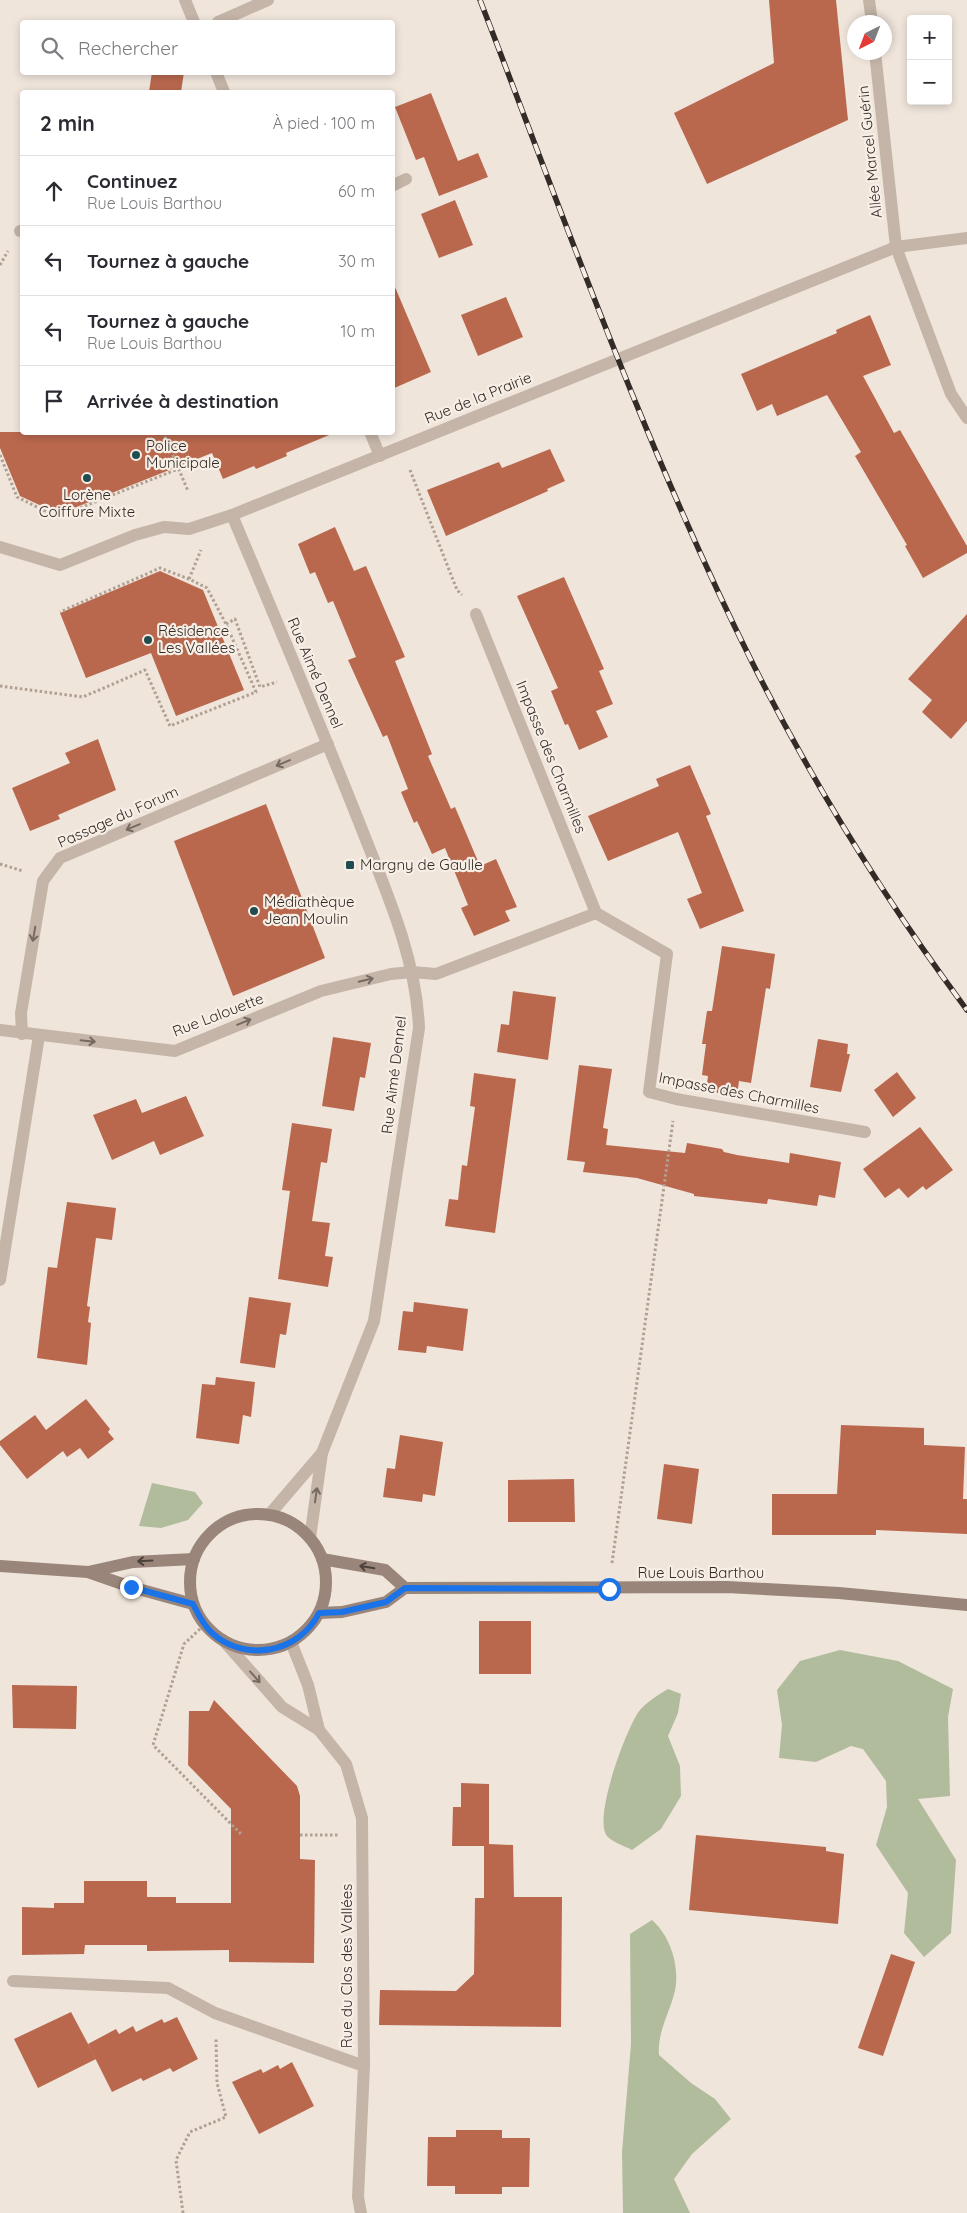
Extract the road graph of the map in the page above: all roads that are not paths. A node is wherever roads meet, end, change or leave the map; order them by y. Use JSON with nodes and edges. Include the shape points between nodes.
{"nodes":[{"id":1,"x":185,"y":0,"type":"edge"},
{"id":2,"x":268,"y":0,"type":"edge"},
{"id":3,"x":870,"y":0,"type":"edge"},
{"id":4,"x":871,"y":15,"type":"edge"},
{"id":5,"x":193,"y":20,"type":"edge"},
{"id":6,"x":223,"y":20,"type":"edge"},
{"id":7,"x":876,"y":60,"type":"edge"},
{"id":8,"x":217,"y":75,"type":"edge"},
{"id":9,"x":223,"y":90,"type":"edge"},
{"id":10,"x":406,"y":179,"type":"dead end"},
{"id":11,"x":395,"y":184,"type":"edge"},
{"id":12,"x":967,"y":238,"type":"edge"},
{"id":13,"x":896,"y":248,"type":"junction"},
{"id":14,"x":967,"y":418,"type":"edge"},
{"id":15,"x":371,"y":435,"type":"edge"},
{"id":16,"x":380,"y":456,"type":"junction"},
{"id":17,"x":232,"y":515,"type":"junction"},
{"id":18,"x":0,"y":548,"type":"edge"},
{"id":19,"x":476,"y":614,"type":"road end"},
{"id":20,"x":328,"y":744,"type":"junction"},
{"id":21,"x":596,"y":913,"type":"junction"},
{"id":22,"x":412,"y":972,"type":"junction"},
{"id":23,"x":0,"y":1030,"type":"edge"},
{"id":24,"x":22,"y":1034,"type":"junction"},
{"id":25,"x":39,"y":1036,"type":"junction"},
{"id":26,"x":864,"y":1132,"type":"dead end"},
{"id":27,"x":0,"y":1280,"type":"edge"},
{"id":28,"x":322,"y":1453,"type":"junction"},
{"id":29,"x":269,"y":1515,"type":"junction"},
{"id":30,"x":310,"y":1538,"type":"junction"},
{"id":31,"x":194,"y":1559,"type":"junction"},
{"id":32,"x":322,"y":1559,"type":"junction"},
{"id":33,"x":0,"y":1566,"type":"edge"},
{"id":34,"x":88,"y":1572,"type":"junction"},
{"id":35,"x":405,"y":1588,"type":"junction"},
{"id":36,"x":193,"y":1604,"type":"junction"},
{"id":37,"x":967,"y":1605,"type":"edge"},
{"id":38,"x":319,"y":1613,"type":"junction"},
{"id":39,"x":222,"y":1640,"type":"junction"},
{"id":40,"x":291,"y":1642,"type":"junction"},
{"id":41,"x":319,"y":1730,"type":"junction"},
{"id":42,"x":13,"y":1981,"type":"dead end"},
{"id":43,"x":364,"y":2066,"type":"junction"},
{"id":44,"x":361,"y":2213,"type":"edge"}],
"edges":[{"from":1,"to":5,"type":"street"},
{"from":2,"to":6,"type":"street"},
{"from":3,"to":4,"type":"street"},
{"from":7,"to":13,"type":"street","name":"Allée Marcel Guérin"},
{"from":8,"to":9,"type":"street"},
{"from":10,"to":11,"type":"street"},
{"from":12,"to":13,"type":"street","name":"Rue de la Prairie"},
{"from":13,"to":14,"type":"street","name":"Allée Marcel Guérin","via":[[951,394]]},
{"from":13,"to":16,"type":"street","name":"Rue de la Prairie"},
{"from":15,"to":16,"type":"street"},
{"from":16,"to":17,"type":"street","name":"Rue de la Prairie"},
{"from":17,"to":18,"type":"street","name":"Rue de la Prairie","via":[[189,530],[164,527],[135,535],[60,565]]},
{"from":17,"to":20,"type":"street","name":"Rue Aimé Dennel"},
{"from":19,"to":21,"type":"street","name":"Impasse des Charmilles"},
{"from":20,"to":22,"type":"street","name":"Rue Aimé Dennel","via":[[402,936]]},
{"from":20,"to":24,"type":"street","name":"Passage du Forum","one_way":true,"via":[[60,858],[43,881],[21,1013]]},
{"from":21,"to":22,"type":"street","via":[[436,974]]},
{"from":21,"to":26,"type":"street","name":"Impasse des Charmilles","via":[[666,954],[649,1092]]},
{"from":25,"to":22,"type":"street","name":"Rue Lalouette","one_way":true,"via":[[175,1051],[321,991]]},
{"from":22,"to":28,"type":"street","name":"Rue Aimé Dennel","via":[[418,998],[419,1028],[374,1321]]},
{"from":23,"to":24,"type":"street","name":"Rue Lalouette"},
{"from":24,"to":25,"type":"street","name":"Rue Lalouette"},
{"from":25,"to":27,"type":"street"},
{"from":28,"to":29,"type":"street","name":"Rue Aimé Dennel"},
{"from":30,"to":28,"type":"street","name":"Rue Aimé Dennel","one_way":true},
{"from":29,"to":30,"type":"main road","via":[[292,1523]]},
{"from":29,"to":31,"type":"main road","via":[[245,1515],[223,1523],[205,1538]]},
{"from":30,"to":32,"type":"main road"},
{"from":31,"to":34,"type":"main road","one_way":true,"via":[[133,1562]]},
{"from":31,"to":36,"type":"main road","via":[[190,1581]]},
{"from":35,"to":32,"type":"main road","one_way":true,"via":[[385,1570]]},
{"from":32,"to":38,"type":"main road","via":[[326,1582]]},
{"from":33,"to":34,"type":"main road"},
{"from":34,"to":36,"type":"main road"},
{"from":35,"to":37,"type":"main road","name":"Rue Louis Barthou","via":[[727,1587]]},
{"from":35,"to":38,"type":"main road","via":[[386,1602],[342,1612]]},
{"from":36,"to":39,"type":"main road","via":[[204,1625]]},
{"from":38,"to":40,"type":"main road","via":[[310,1627]]},
{"from":39,"to":40,"type":"main road","via":[[257,1651]]},
{"from":39,"to":41,"type":"street","name":"Rue du Clos des Vallées","one_way":true,"via":[[282,1707]]},
{"from":40,"to":41,"type":"street","name":"Rue du Clos des Vallées","via":[[308,1685]]},
{"from":41,"to":43,"type":"street","name":"Rue du Clos des Vallées","via":[[346,1764],[362,1818]]},
{"from":42,"to":43,"type":"street","via":[[168,1988],[215,2013]]},
{"from":43,"to":44,"type":"street","name":"Rue du Clos des Vallées","via":[[358,2197]]}]}
